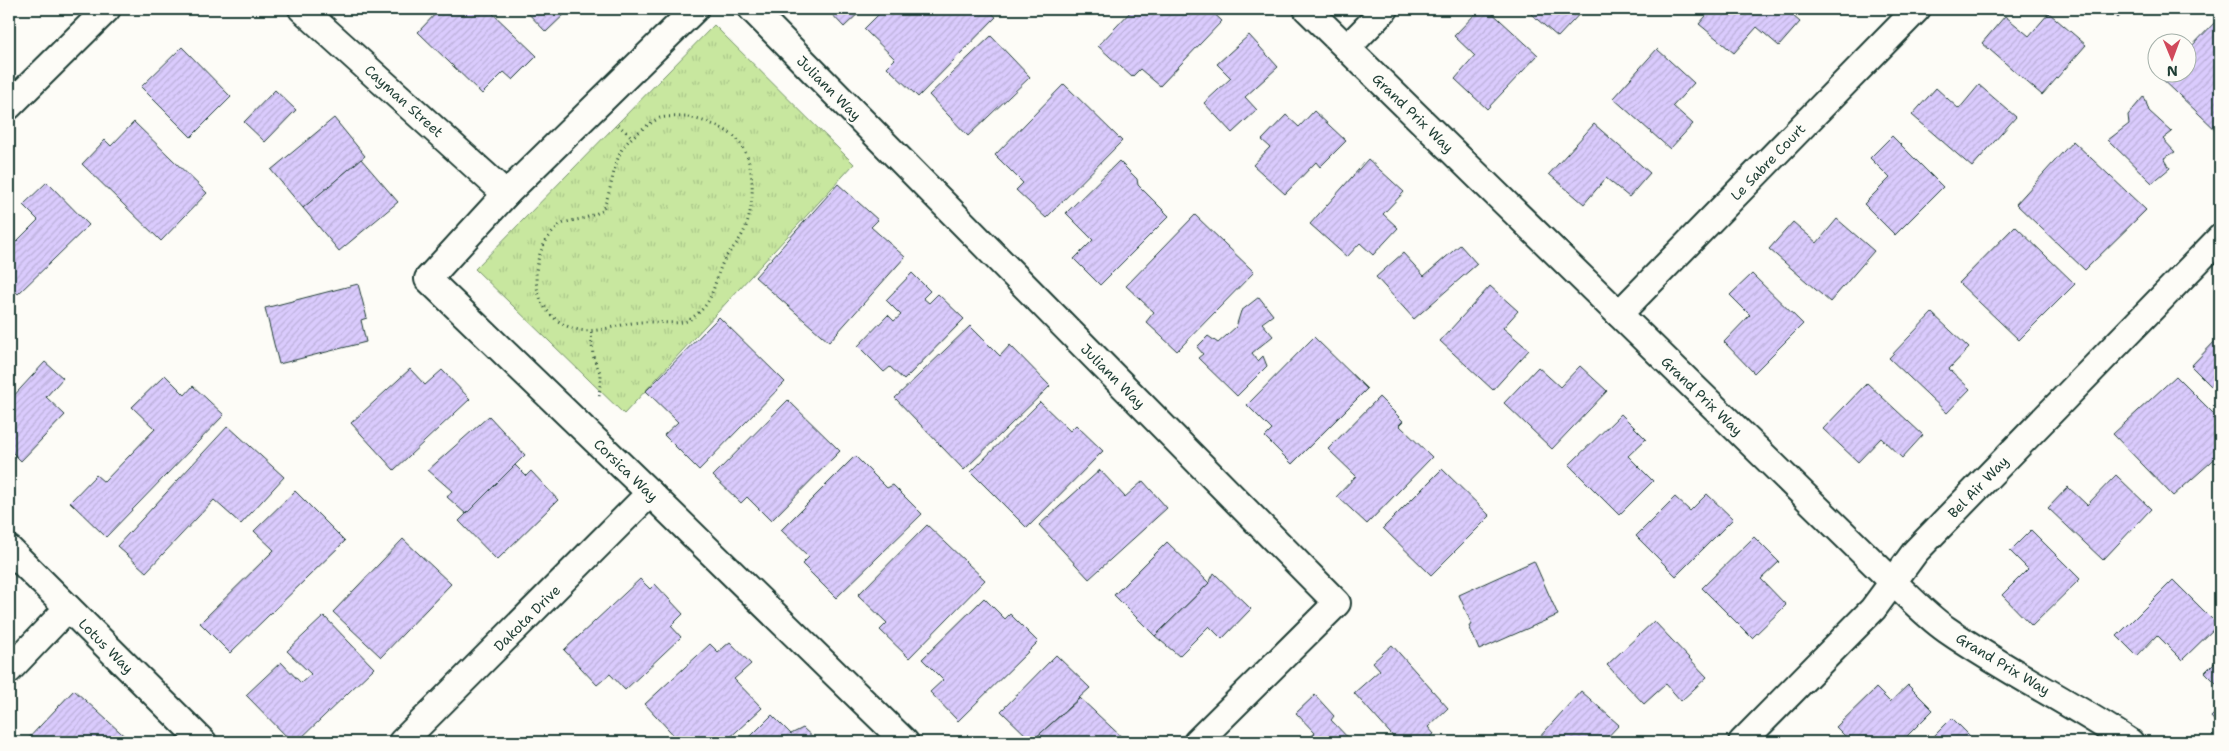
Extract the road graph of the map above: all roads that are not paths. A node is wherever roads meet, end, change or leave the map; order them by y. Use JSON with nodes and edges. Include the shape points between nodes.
{"nodes":[{"id":1,"x":107,"y":9,"type":"edge"},
{"id":2,"x":302,"y":9,"type":"edge"},
{"id":3,"x":695,"y":9,"type":"edge"},
{"id":4,"x":752,"y":9,"type":"edge"},
{"id":5,"x":1306,"y":9,"type":"edge"},
{"id":6,"x":1385,"y":9,"type":"edge"},
{"id":7,"x":1917,"y":9,"type":"edge"},
{"id":8,"x":1346,"y":48,"type":"junction"},
{"id":9,"x":9,"y":106,"type":"edge"},
{"id":10,"x":506,"y":194,"type":"junction"},
{"id":11,"x":2220,"y":238,"type":"edge"},
{"id":12,"x":1619,"y":314,"type":"junction"},
{"id":13,"x":650,"y":493,"type":"junction"},
{"id":14,"x":9,"y":549,"type":"edge"},
{"id":15,"x":1892,"y":582,"type":"junction"},
{"id":16,"x":68,"y":608,"type":"junction"},
{"id":17,"x":9,"y":670,"type":"edge"},
{"id":18,"x":203,"y":742,"type":"edge"},
{"id":19,"x":402,"y":742,"type":"edge"},
{"id":20,"x":905,"y":742,"type":"edge"},
{"id":21,"x":1197,"y":742,"type":"edge"},
{"id":22,"x":1742,"y":742,"type":"edge"},
{"id":23,"x":2130,"y":742,"type":"edge"}],
"edges":[{"from":1,"to":9,"type":"street"},
{"from":2,"to":10,"type":"street","name":"Cayman Street"},
{"from":3,"to":10,"type":"street"},
{"from":4,"to":21,"type":"street","name":"Juliann Way","via":[[1337,603]]},
{"from":5,"to":8,"type":"street","name":"Grand Prix Way"},
{"from":6,"to":8,"type":"street"},
{"from":7,"to":12,"type":"street","name":"Le Sabre Court"},
{"from":8,"to":12,"type":"street","name":"Grand Prix Way"},
{"from":10,"to":13,"type":"street","name":"Corsica Way","via":[[428,279]]},
{"from":11,"to":15,"type":"street","name":"Bel Air Way","via":[[1916,552]]},
{"from":12,"to":15,"type":"street","name":"Grand Prix Way"},
{"from":13,"to":19,"type":"street","name":"Dakota Drive"},
{"from":13,"to":20,"type":"street","name":"Corsica Way"},
{"from":14,"to":16,"type":"street","name":"Lotus Way"},
{"from":15,"to":22,"type":"street","name":"Bel Air Way","via":[[1873,609]]},
{"from":15,"to":23,"type":"street","name":"Grand Prix Way","via":[[1953,634]]},
{"from":16,"to":17,"type":"street"},
{"from":16,"to":18,"type":"street","name":"Lotus Way"}]}
